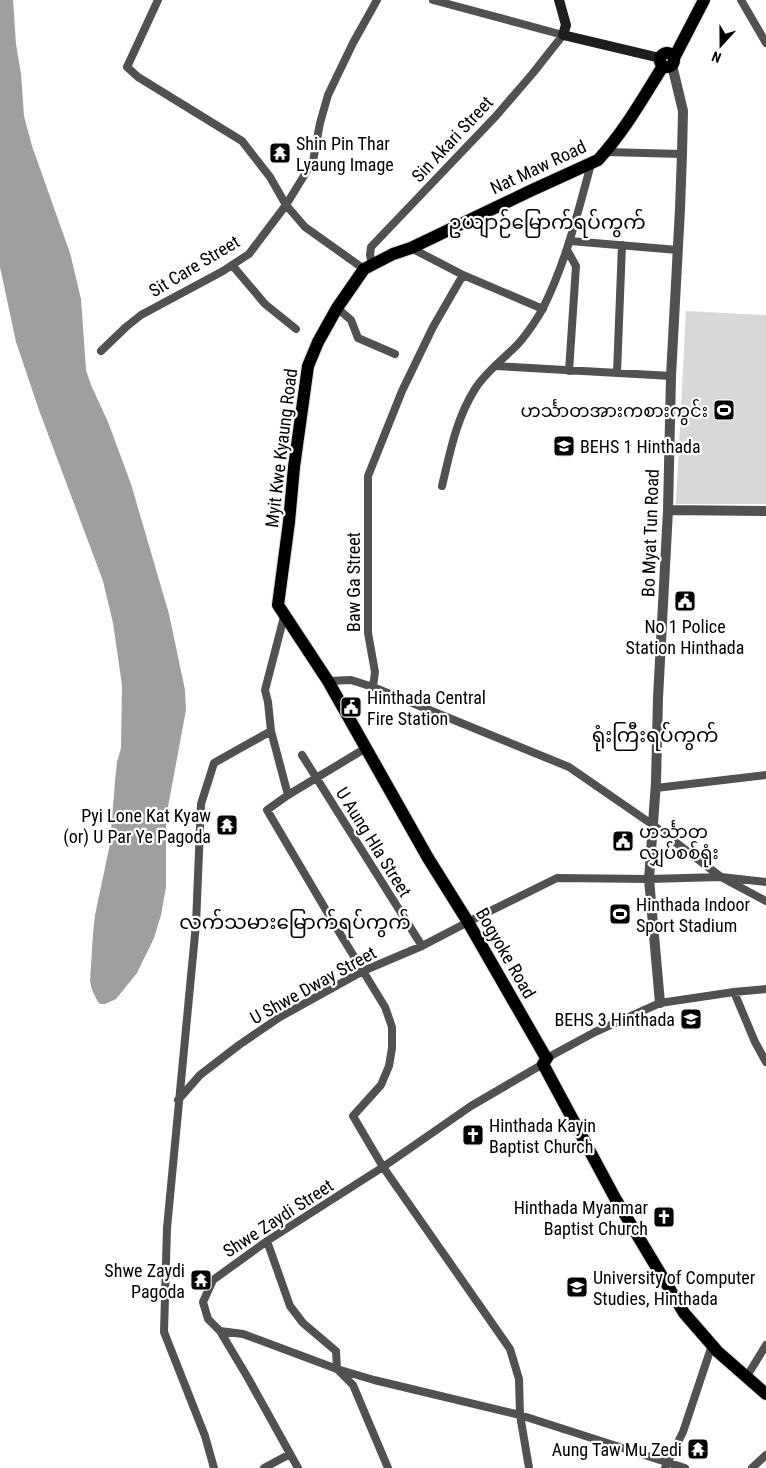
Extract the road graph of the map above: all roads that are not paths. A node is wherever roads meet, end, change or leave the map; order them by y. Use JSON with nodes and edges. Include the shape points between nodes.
{"nodes":[{"id":1,"x":158,"y":0,"type":"edge"},
{"id":2,"x":377,"y":0,"type":"edge"},
{"id":3,"x":433,"y":0,"type":"edge"},
{"id":4,"x":559,"y":0,"type":"edge"},
{"id":5,"x":695,"y":0,"type":"edge"},
{"id":6,"x":704,"y":0,"type":"edge"},
{"id":7,"x":741,"y":0,"type":"edge"},
{"id":8,"x":450,"y":3,"type":"edge"},
{"id":9,"x":564,"y":30,"type":"junction"},
{"id":10,"x":766,"y":43,"type":"edge"},
{"id":11,"x":667,"y":60,"type":"junction"},
{"id":12,"x":606,"y":152,"type":"junction"},
{"id":13,"x":682,"y":154,"type":"junction"},
{"id":14,"x":590,"y":164,"type":"junction"},
{"id":15,"x":286,"y":205,"type":"junction"},
{"id":16,"x":570,"y":241,"type":"junction"},
{"id":17,"x":622,"y":245,"type":"junction"},
{"id":18,"x":411,"y":248,"type":"junction"},
{"id":19,"x":566,"y":250,"type":"junction"},
{"id":20,"x":678,"y":250,"type":"junction"},
{"id":21,"x":232,"y":264,"type":"junction"},
{"id":22,"x":368,"y":267,"type":"junction"},
{"id":23,"x":463,"y":276,"type":"junction"},
{"id":24,"x":337,"y":308,"type":"junction"},
{"id":25,"x":543,"y":309,"type":"junction"},
{"id":26,"x":296,"y":329,"type":"dead end"},
{"id":27,"x":101,"y":351,"type":"dead end"},
{"id":28,"x":395,"y":354,"type":"dead end"},
{"id":29,"x":495,"y":366,"type":"junction"},
{"id":30,"x":569,"y":370,"type":"junction"},
{"id":31,"x":617,"y":373,"type":"junction"},
{"id":32,"x":671,"y":376,"type":"junction"},
{"id":33,"x":442,"y":486,"type":"dead end"},
{"id":34,"x":668,"y":510,"type":"junction"},
{"id":35,"x":766,"y":511,"type":"edge"},
{"id":36,"x":284,"y":613,"type":"junction"},
{"id":37,"x":328,"y":681,"type":"junction"},
{"id":38,"x":373,"y":687,"type":"junction"},
{"id":39,"x":271,"y":731,"type":"junction"},
{"id":40,"x":366,"y":748,"type":"junction"},
{"id":41,"x":302,"y":755,"type":"dead end"},
{"id":42,"x":766,"y":775,"type":"edge"},
{"id":43,"x":317,"y":778,"type":"junction"},
{"id":44,"x":656,"y":788,"type":"junction"},
{"id":45,"x":288,"y":796,"type":"junction"},
{"id":46,"x":653,"y":825,"type":"junction"},
{"id":47,"x":721,"y":877,"type":"junction"},
{"id":48,"x":649,"y":879,"type":"junction"},
{"id":49,"x":766,"y":882,"type":"edge"},
{"id":50,"x":766,"y":901,"type":"edge"},
{"id":51,"x":468,"y":922,"type":"junction"},
{"id":52,"x":422,"y":946,"type":"junction"},
{"id":53,"x":363,"y":971,"type":"junction"},
{"id":54,"x":766,"y":989,"type":"edge"},
{"id":55,"x":734,"y":992,"type":"junction"},
{"id":56,"x":660,"y":1003,"type":"junction"},
{"id":57,"x":545,"y":1061,"type":"junction"},
{"id":58,"x":766,"y":1062,"type":"edge"},
{"id":59,"x":178,"y":1100,"type":"junction"},
{"id":60,"x":383,"y":1167,"type":"junction"},
{"id":61,"x":267,"y":1241,"type":"junction"},
{"id":62,"x":220,"y":1331,"type":"junction"},
{"id":63,"x":712,"y":1345,"type":"junction"},
{"id":64,"x":766,"y":1345,"type":"edge"},
{"id":65,"x":337,"y":1369,"type":"junction"},
{"id":66,"x":747,"y":1376,"type":"junction"},
{"id":67,"x":766,"y":1394,"type":"edge"},
{"id":68,"x":520,"y":1415,"type":"junction"},
{"id":69,"x":290,"y":1454,"type":"junction"},
{"id":70,"x":766,"y":1455,"type":"edge"},
{"id":71,"x":666,"y":1465,"type":"edge"},
{"id":72,"x":214,"y":1468,"type":"edge"},
{"id":73,"x":264,"y":1468,"type":"edge"},
{"id":74,"x":298,"y":1468,"type":"edge"},
{"id":75,"x":388,"y":1468,"type":"edge"},
{"id":76,"x":529,"y":1468,"type":"edge"},
{"id":77,"x":685,"y":1468,"type":"edge"},
{"id":78,"x":752,"y":1468,"type":"edge"}],
"edges":[{"from":1,"to":15,"type":"street","via":[[127,67],[242,141],[270,176]]},
{"from":2,"to":15,"type":"street","name":"Sit Care Street","via":[[352,43],[328,95],[313,161]]},
{"from":3,"to":8,"type":"street"},
{"from":4,"to":9,"type":"main road"},
{"from":5,"to":11,"type":"main road","name":"Nat Maw Road"},
{"from":6,"to":11,"type":"main road","name":"Nat Maw Road"},
{"from":7,"to":10,"type":"street"},
{"from":8,"to":9,"type":"street"},
{"from":9,"to":11,"type":"main road"},
{"from":9,"to":22,"type":"street","name":"Sin Akari Street","via":[[496,116],[372,247]]},
{"from":11,"to":12,"type":"main road","name":"Nat Maw Road"},
{"from":11,"to":13,"type":"street","name":"Bo Myat Tun Road","via":[[683,111]]},
{"from":12,"to":13,"type":"street"},
{"from":12,"to":14,"type":"main road","name":"Nat Maw Road"},
{"from":13,"to":20,"type":"street","name":"Bo Myat Tun Road"},
{"from":14,"to":16,"type":"street"},
{"from":14,"to":18,"type":"main road","name":"Nat Maw Road"},
{"from":15,"to":21,"type":"street","name":"Sit Care Street","via":[[249,254]]},
{"from":15,"to":22,"type":"street","via":[[305,227]]},
{"from":16,"to":17,"type":"street"},
{"from":16,"to":19,"type":"street"},
{"from":17,"to":20,"type":"street"},
{"from":17,"to":31,"type":"street"},
{"from":18,"to":22,"type":"main road","name":"Nat Maw Road"},
{"from":18,"to":23,"type":"street"},
{"from":19,"to":25,"type":"street"},
{"from":19,"to":30,"type":"street","via":[[576,266]]},
{"from":20,"to":32,"type":"street","name":"Bo Myat Tun Road"},
{"from":21,"to":26,"type":"street","via":[[265,304]]},
{"from":21,"to":27,"type":"street","name":"Sit Care Street","via":[[141,315]]},
{"from":22,"to":24,"type":"main road","name":"Myit Kwe Kyaung Road"},
{"from":23,"to":25,"type":"street"},
{"from":23,"to":38,"type":"street","name":"Baw Ga Street","via":[[433,327],[402,391],[368,476],[368,633],[375,672]]},
{"from":24,"to":28,"type":"street","via":[[351,320],[358,338]]},
{"from":24,"to":36,"type":"main road","name":"Myit Kwe Kyaung Road","via":[[308,366],[278,605]]},
{"from":25,"to":29,"type":"street","via":[[516,346]]},
{"from":29,"to":30,"type":"street"},
{"from":29,"to":33,"type":"street","via":[[476,388],[462,414]]},
{"from":30,"to":31,"type":"street"},
{"from":31,"to":32,"type":"street"},
{"from":32,"to":34,"type":"street","name":"Bo Myat Tun Road"},
{"from":34,"to":35,"type":"street"},
{"from":34,"to":44,"type":"street","name":"Bo Myat Tun Road"},
{"from":36,"to":37,"type":"main road","name":"Bogyoke Road"},
{"from":36,"to":39,"type":"street","via":[[265,690]]},
{"from":37,"to":38,"type":"street","via":[[351,680]]},
{"from":37,"to":40,"type":"main road","name":"Bogyoke Road"},
{"from":38,"to":46,"type":"street","via":[[568,766]]},
{"from":39,"to":45,"type":"street"},
{"from":39,"to":59,"type":"street","via":[[214,763],[201,804],[196,924]]},
{"from":40,"to":43,"type":"street"},
{"from":40,"to":51,"type":"main road","name":"Bogyoke Road"},
{"from":41,"to":43,"type":"street","name":"U Aung Hla Street"},
{"from":42,"to":44,"type":"street"},
{"from":43,"to":45,"type":"street"},
{"from":43,"to":52,"type":"street","name":"U Aung Hla Street"},
{"from":44,"to":46,"type":"street","name":"Bo Myat Tun Road"},
{"from":45,"to":53,"type":"street","via":[[267,810]]},
{"from":46,"to":47,"type":"street"},
{"from":46,"to":48,"type":"street","name":"Bo Myat Tun Road"},
{"from":47,"to":48,"type":"street","name":"U Shwe Dway Street"},
{"from":47,"to":49,"type":"street","name":"U Shwe Dway Street"},
{"from":47,"to":50,"type":"street"},
{"from":48,"to":51,"type":"street","name":"U Shwe Dway Street","via":[[557,878]]},
{"from":48,"to":56,"type":"street","name":"Bo Myat Tun Road"},
{"from":51,"to":52,"type":"street","name":"U Shwe Dway Street"},
{"from":51,"to":57,"type":"main road","name":"Bogyoke Road"},
{"from":52,"to":53,"type":"street","name":"U Shwe Dway Street"},
{"from":53,"to":59,"type":"street","name":"U Shwe Dway Street","via":[[280,1017],[238,1045],[200,1075]]},
{"from":53,"to":60,"type":"street","via":[[386,1007],[392,1027],[392,1048],[390,1066],[382,1085],[353,1116]]},
{"from":54,"to":55,"type":"street","name":"Shwe Zaydi Street"},
{"from":55,"to":56,"type":"street","name":"Shwe Zaydi Street"},
{"from":55,"to":58,"type":"street"},
{"from":56,"to":57,"type":"street","name":"Shwe Zaydi Street","via":[[594,1032]]},
{"from":57,"to":60,"type":"street","name":"Shwe Zaydi Street","via":[[471,1106]]},
{"from":57,"to":63,"type":"main road","name":"Bogyoke Road","via":[[615,1198],[684,1313]]},
{"from":59,"to":72,"type":"street","via":[[167,1228],[164,1332],[205,1436]]},
{"from":60,"to":61,"type":"street","name":"Shwe Zaydi Street"},
{"from":60,"to":68,"type":"street","via":[[510,1349],[519,1379]]},
{"from":61,"to":62,"type":"street","name":"Shwe Zaydi Street","via":[[213,1280],[203,1302],[208,1319]]},
{"from":61,"to":65,"type":"street","via":[[290,1306],[303,1323],[336,1351]]},
{"from":62,"to":65,"type":"street","via":[[243,1334]]},
{"from":62,"to":69,"type":"street","name":"Shwe Zaydi Street"},
{"from":63,"to":66,"type":"main road","name":"Bogyoke Road"},
{"from":63,"to":71,"type":"street","via":[[683,1432]]},
{"from":64,"to":66,"type":"street"},
{"from":65,"to":68,"type":"street"},
{"from":65,"to":75,"type":"street","via":[[353,1386]]},
{"from":66,"to":67,"type":"main road","name":"Bogyoke Road"},
{"from":68,"to":71,"type":"street"},
{"from":68,"to":76,"type":"street"},
{"from":69,"to":73,"type":"street"},
{"from":69,"to":74,"type":"street","name":"Shwe Zaydi Street"},
{"from":70,"to":78,"type":"street"},
{"from":71,"to":77,"type":"street"}]}
